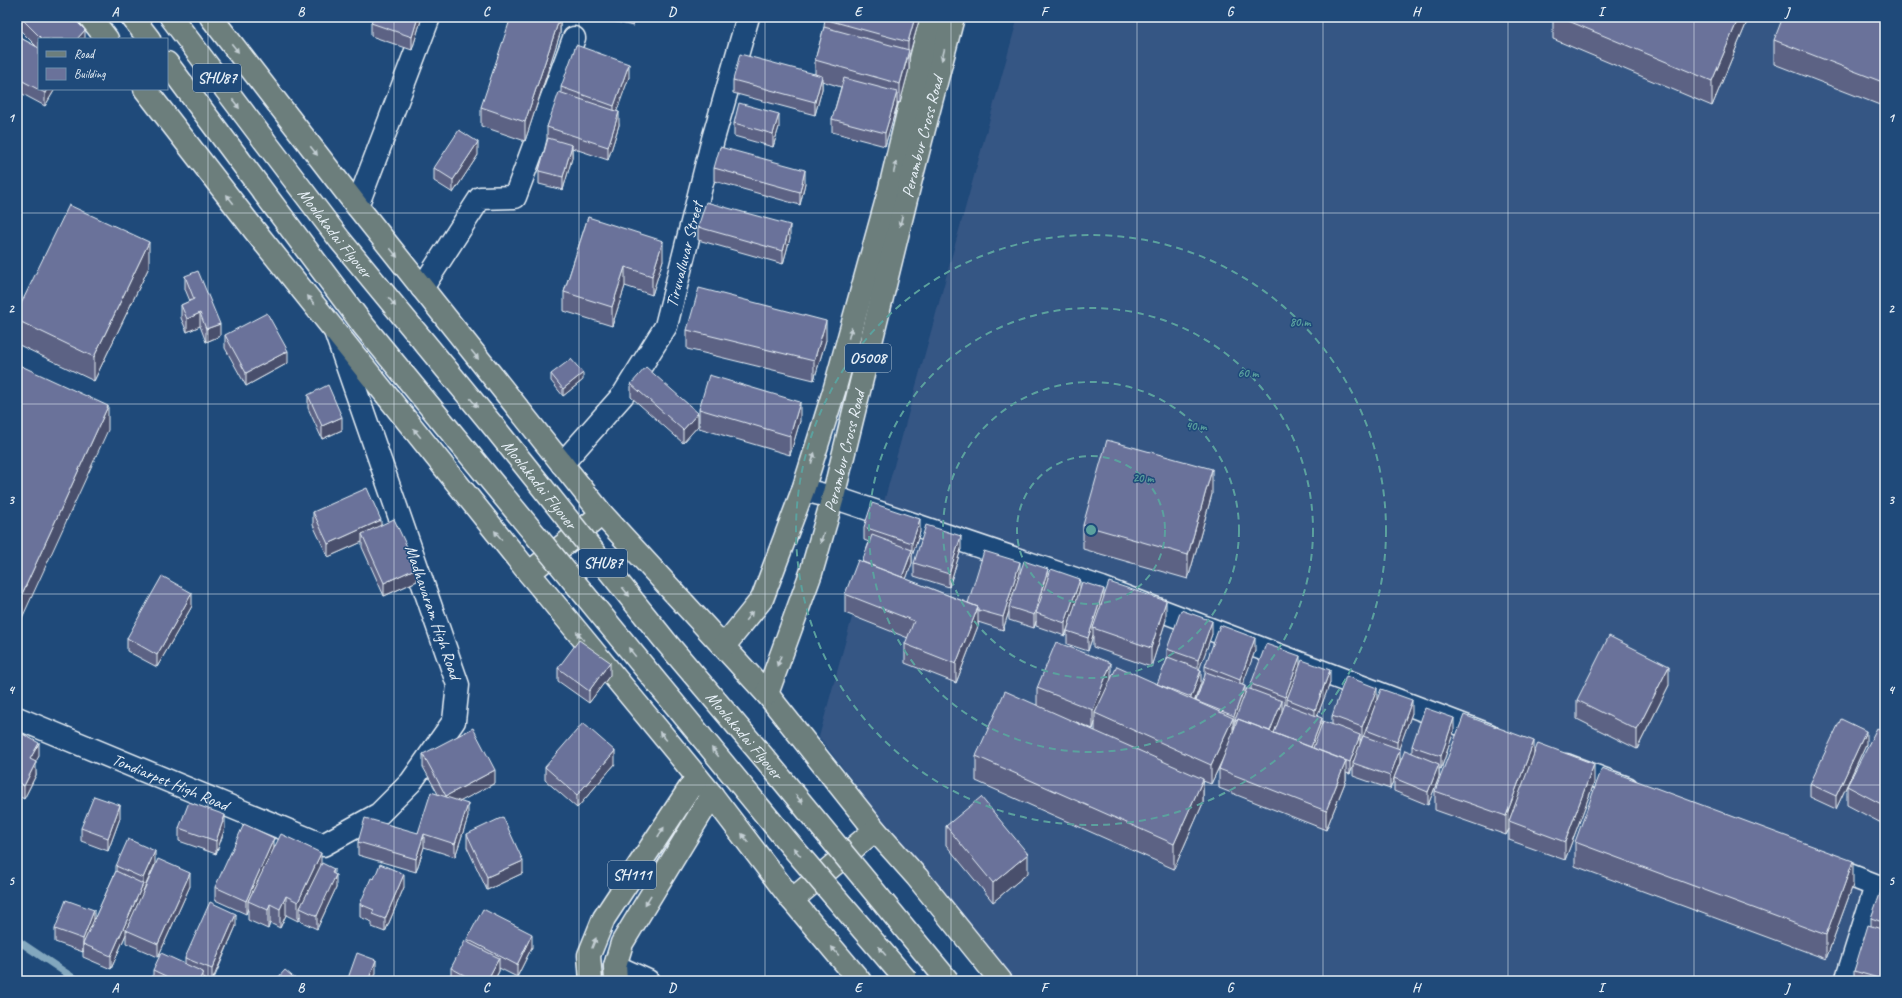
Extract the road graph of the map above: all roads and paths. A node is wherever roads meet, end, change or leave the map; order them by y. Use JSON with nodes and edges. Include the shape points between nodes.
{"nodes":[{"id":1,"x":90,"y":17,"type":"edge"},
{"id":2,"x":132,"y":17,"type":"edge"},
{"id":3,"x":170,"y":17,"type":"edge"},
{"id":4,"x":211,"y":17,"type":"edge"},
{"id":5,"x":429,"y":17,"type":"edge"},
{"id":6,"x":748,"y":17,"type":"edge"},
{"id":7,"x":931,"y":17,"type":"edge"},
{"id":8,"x":953,"y":17,"type":"edge"},
{"id":9,"x":106,"y":38,"type":"edge"},
{"id":10,"x":148,"y":38,"type":"edge"},
{"id":11,"x":574,"y":38,"type":"dead end"},
{"id":12,"x":168,"y":64,"type":"edge"},
{"id":13,"x":146,"y":90,"type":"edge"},
{"id":14,"x":357,"y":206,"type":"junction"},
{"id":15,"x":422,"y":288,"type":"junction"},
{"id":16,"x":335,"y":330,"type":"junction"},
{"id":17,"x":562,"y":464,"type":"junction"},
{"id":18,"x":803,"y":490,"type":"junction"},
{"id":19,"x":833,"y":497,"type":"junction"},
{"id":20,"x":602,"y":514,"type":"junction"},
{"id":21,"x":529,"y":574,"type":"junction"},
{"id":22,"x":724,"y":646,"type":"junction"},
{"id":23,"x":767,"y":694,"type":"junction"},
{"id":24,"x":17,"y":718,"type":"edge"},
{"id":25,"x":1510,"y":744,"type":"edge"},
{"id":26,"x":1547,"y":758,"type":"edge"},
{"id":27,"x":697,"y":777,"type":"junction"},
{"id":28,"x":712,"y":795,"type":"junction"},
{"id":29,"x":1643,"y":795,"type":"edge"},
{"id":30,"x":875,"y":830,"type":"junction"},
{"id":31,"x":323,"y":845,"type":"joint"},
{"id":32,"x":1811,"y":860,"type":"edge"},
{"id":33,"x":1881,"y":888,"type":"edge"},
{"id":34,"x":792,"y":900,"type":"junction"},
{"id":35,"x":616,"y":974,"type":"edge"},
{"id":36,"x":591,"y":981,"type":"edge"},
{"id":37,"x":648,"y":981,"type":"edge"},
{"id":38,"x":860,"y":981,"type":"edge"},
{"id":39,"x":907,"y":981,"type":"edge"},
{"id":40,"x":948,"y":981,"type":"edge"},
{"id":41,"x":1001,"y":981,"type":"edge"},
{"id":42,"x":1846,"y":981,"type":"edge"}],
"edges":[{"from":1,"to":9,"type":"main road"},
{"from":2,"to":10,"type":"main road"},
{"from":3,"to":40,"type":"main road","name":"Moolakadai Flyover","number":"SHU87","one_way":true,"bridge":true,"via":[[340,240],[666,642]]},
{"from":4,"to":14,"type":"main road","one_way":true},
{"from":5,"to":14,"type":"street"},
{"from":6,"to":17,"type":"street","name":"Tiruvalluvar Street","via":[[713,139],[666,326],[623,395]]},
{"from":18,"to":7,"type":"main road","name":"Perambur Cross Road","number":"O5008","one_way":true,"via":[[834,390],[889,192]]},
{"from":8,"to":19,"type":"main road","name":"Perambur Cross Road","number":"O5008","one_way":true},
{"from":11,"to":15,"type":"street","via":[[515,196],[480,198]]},
{"from":39,"to":12,"type":"main road","name":"Moolakadai Flyover","number":"SHU87","one_way":true,"bridge":true,"via":[[787,841],[363,325]]},
{"from":16,"to":13,"type":"main road","one_way":true},
{"from":14,"to":15,"type":"main road","one_way":true},
{"from":15,"to":17,"type":"main road","one_way":true},
{"from":21,"to":16,"type":"main road","one_way":true},
{"from":16,"to":31,"type":"street","name":"Madhavaram High Road","via":[[458,685],[454,721],[412,782],[379,814]]},
{"from":17,"to":20,"type":"main road"},
{"from":18,"to":19,"type":"street"},
{"from":22,"to":18,"type":"main road","name":"Perambur Cross Road","number":"O5008","one_way":true,"via":[[762,599]]},
{"from":19,"to":23,"type":"main road","name":"Perambur Cross Road","number":"O5008","one_way":true,"via":[[812,573]]},
{"from":19,"to":25,"type":"street","via":[[1102,588]]},
{"from":20,"to":21,"type":"main road"},
{"from":20,"to":22,"type":"main road"},
{"from":27,"to":21,"type":"main road","one_way":true},
{"from":22,"to":23,"type":"main road"},
{"from":23,"to":30,"type":"main road"},
{"from":24,"to":31,"type":"street","name":"Tondiarpet High Road"},
{"from":26,"to":29,"type":"street"},
{"from":27,"to":28,"type":"main road"},
{"from":36,"to":27,"type":"main road","number":"SH111","one_way":true,"via":[[590,955],[604,918]]},
{"from":34,"to":28,"type":"main road","one_way":true},
{"from":28,"to":35,"type":"main road","number":"SH111","one_way":true,"via":[[622,943]]},
{"from":30,"to":34,"type":"main road"},
{"from":30,"to":41,"type":"main road","via":[[917,877]]},
{"from":32,"to":33,"type":"street"},
{"from":33,"to":42,"type":"street"},
{"from":38,"to":34,"type":"main road","one_way":true},
{"from":35,"to":37,"type":"street"}]}
